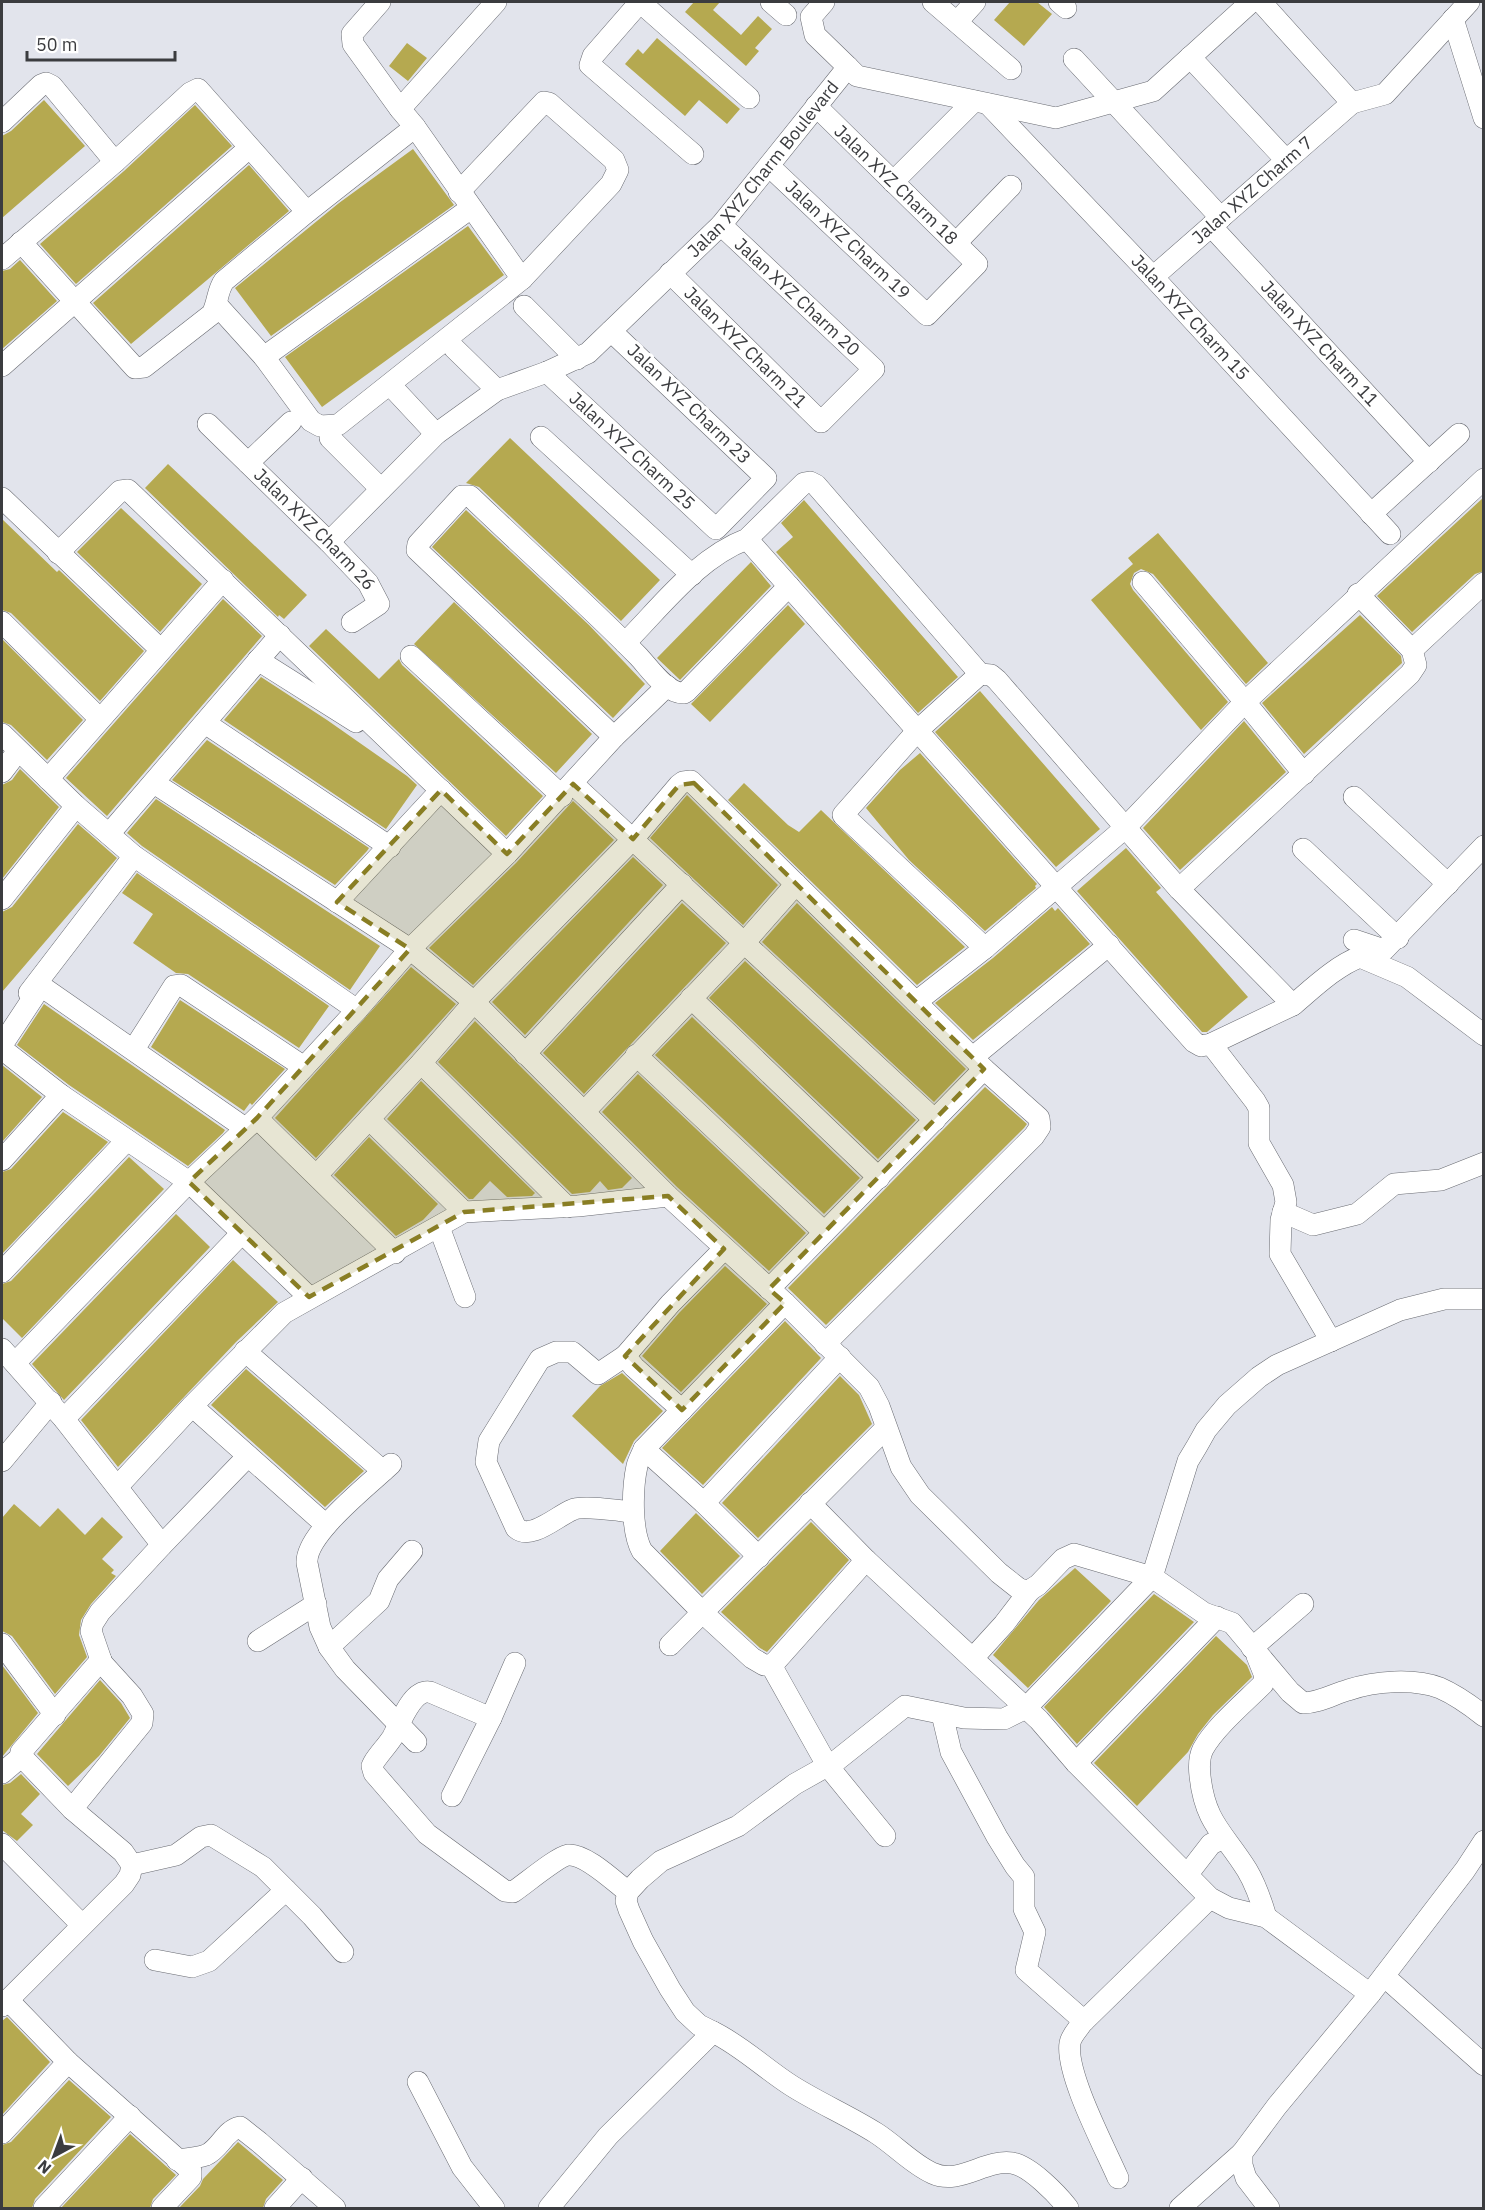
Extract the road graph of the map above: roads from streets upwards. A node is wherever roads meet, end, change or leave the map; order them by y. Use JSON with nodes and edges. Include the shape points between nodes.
{"nodes":[{"id":1,"x":380,"y":2,"type":"edge"},
{"id":2,"x":496,"y":2,"type":"edge"},
{"id":3,"x":640,"y":2,"type":"edge"},
{"id":4,"x":824,"y":2,"type":"edge"},
{"id":5,"x":933,"y":2,"type":"edge"},
{"id":6,"x":975,"y":2,"type":"edge"},
{"id":7,"x":1251,"y":2,"type":"edge"},
{"id":8,"x":1261,"y":2,"type":"edge"},
{"id":9,"x":1469,"y":2,"type":"edge"},
{"id":10,"x":1453,"y":20,"type":"junction"},
{"id":11,"x":957,"y":22,"type":"junction"},
{"id":12,"x":1190,"y":57,"type":"junction"},
{"id":13,"x":1074,"y":59,"type":"dead end"},
{"id":14,"x":848,"y":67,"type":"junction"},
{"id":15,"x":1011,"y":69,"type":"dead end"},
{"id":16,"x":749,"y":98,"type":"dead end"},
{"id":17,"x":981,"y":102,"type":"junction"},
{"id":18,"x":1114,"y":102,"type":"junction"},
{"id":19,"x":1352,"y":103,"type":"junction"},
{"id":20,"x":816,"y":106,"type":"junction"},
{"id":21,"x":400,"y":109,"type":"junction"},
{"id":22,"x":1484,"y":118,"type":"edge"},
{"id":23,"x":2,"y":122,"type":"edge"},
{"id":24,"x":415,"y":127,"type":"junction"},
{"id":25,"x":249,"y":148,"type":"junction"},
{"id":26,"x":693,"y":154,"type":"dead end"},
{"id":27,"x":1286,"y":160,"type":"junction"},
{"id":28,"x":115,"y":162,"type":"junction"},
{"id":29,"x":769,"y":166,"type":"junction"},
{"id":30,"x":893,"y":182,"type":"junction"},
{"id":31,"x":1011,"y":186,"type":"dead end"},
{"id":32,"x":465,"y":200,"type":"junction"},
{"id":33,"x":307,"y":212,"type":"junction"},
{"id":34,"x":1216,"y":222,"type":"junction"},
{"id":35,"x":721,"y":225,"type":"junction"},
{"id":36,"x":21,"y":242,"type":"junction"},
{"id":37,"x":956,"y":243,"type":"junction"},
{"id":38,"x":2,"y":259,"type":"edge"},
{"id":39,"x":977,"y":264,"type":"joint"},
{"id":40,"x":670,"y":273,"type":"junction"},
{"id":41,"x":1153,"y":278,"type":"junction"},
{"id":42,"x":522,"y":279,"type":"junction"},
{"id":43,"x":75,"y":301,"type":"junction"},
{"id":44,"x":217,"y":305,"type":"junction"},
{"id":45,"x":524,"y":306,"type":"dead end"},
{"id":46,"x":611,"y":331,"type":"junction"},
{"id":47,"x":454,"y":348,"type":"dead end"},
{"id":48,"x":264,"y":357,"type":"junction"},
{"id":49,"x":576,"y":359,"type":"junction"},
{"id":50,"x":2,"y":366,"type":"edge"},
{"id":51,"x":547,"y":372,"type":"junction"},
{"id":52,"x":394,"y":389,"type":"dead end"},
{"id":53,"x":497,"y":390,"type":"junction"},
{"id":54,"x":291,"y":422,"type":"dead end"},
{"id":55,"x":821,"y":423,"type":"joint"},
{"id":56,"x":208,"y":424,"type":"dead end"},
{"id":57,"x":436,"y":434,"type":"junction"},
{"id":58,"x":1460,"y":434,"type":"dead end"},
{"id":59,"x":541,"y":437,"type":"dead end"},
{"id":60,"x":330,"y":438,"type":"dead end"},
{"id":61,"x":1429,"y":462,"type":"junction"},
{"id":62,"x":248,"y":463,"type":"junction"},
{"id":63,"x":1484,"y":479,"type":"edge"},
{"id":64,"x":381,"y":489,"type":"junction"},
{"id":65,"x":2,"y":498,"type":"edge"},
{"id":66,"x":1371,"y":514,"type":"junction"},
{"id":67,"x":716,"y":530,"type":"joint"},
{"id":68,"x":1390,"y":534,"type":"dead end"},
{"id":69,"x":747,"y":539,"type":"junction"},
{"id":70,"x":329,"y":542,"type":"junction"},
{"id":71,"x":58,"y":554,"type":"junction"},
{"id":72,"x":692,"y":575,"type":"junction"},
{"id":73,"x":223,"y":580,"type":"junction"},
{"id":74,"x":1143,"y":582,"type":"dead end"},
{"id":75,"x":1484,"y":584,"type":"edge"},
{"id":76,"x":789,"y":586,"type":"junction"},
{"id":77,"x":1358,"y":594,"type":"junction"},
{"id":78,"x":2,"y":622,"type":"edge"},
{"id":79,"x":352,"y":622,"type":"dead end"},
{"id":80,"x":279,"y":635,"type":"junction"},
{"id":81,"x":626,"y":643,"type":"junction"},
{"id":82,"x":160,"y":649,"type":"junction"},
{"id":83,"x":1412,"y":650,"type":"junction"},
{"id":84,"x":411,"y":656,"type":"dead end"},
{"id":85,"x":258,"y":660,"type":"junction"},
{"id":86,"x":980,"y":674,"type":"junction"},
{"id":87,"x":667,"y":686,"type":"junction"},
{"id":88,"x":1245,"y":702,"type":"junction"},
{"id":89,"x":100,"y":719,"type":"junction"},
{"id":90,"x":205,"y":723,"type":"junction"},
{"id":91,"x":918,"y":730,"type":"junction"},
{"id":92,"x":2,"y":734,"type":"edge"},
{"id":93,"x":614,"y":737,"type":"junction"},
{"id":94,"x":392,"y":744,"type":"junction"},
{"id":95,"x":18,"y":750,"type":"junction"},
{"id":96,"x":2,"y":772,"type":"edge"},
{"id":97,"x":1304,"y":774,"type":"junction"},
{"id":98,"x":48,"y":779,"type":"junction"},
{"id":99,"x":154,"y":783,"type":"junction"},
{"id":100,"x":441,"y":790,"type":"junction"},
{"id":101,"x":568,"y":790,"type":"junction"},
{"id":102,"x":1354,"y":797,"type":"dead end"},
{"id":103,"x":76,"y":806,"type":"junction"},
{"id":104,"x":1125,"y":828,"type":"junction"},
{"id":105,"x":108,"y":834,"type":"junction"},
{"id":106,"x":633,"y":839,"type":"junction"},
{"id":107,"x":1484,"y":846,"type":"edge"},
{"id":108,"x":390,"y":847,"type":"junction"},
{"id":109,"x":1303,"y":849,"type":"dead end"},
{"id":110,"x":507,"y":854,"type":"junction"},
{"id":111,"x":134,"y":856,"type":"junction"},
{"id":112,"x":682,"y":884,"type":"junction"},
{"id":113,"x":796,"y":884,"type":"junction"},
{"id":114,"x":1448,"y":884,"type":"junction"},
{"id":115,"x":1057,"y":886,"type":"junction"},
{"id":116,"x":1179,"y":889,"type":"junction"},
{"id":117,"x":2,"y":899,"type":"edge"},
{"id":118,"x":337,"y":902,"type":"junction"},
{"id":119,"x":1375,"y":917,"type":"junction"},
{"id":120,"x":1398,"y":938,"type":"junction"},
{"id":121,"x":1354,"y":940,"type":"junction"},
{"id":122,"x":745,"y":942,"type":"junction"},
{"id":123,"x":1109,"y":945,"type":"junction"},
{"id":124,"x":985,"y":948,"type":"junction"},
{"id":125,"x":410,"y":949,"type":"junction"},
{"id":126,"x":1318,"y":984,"type":"junction"},
{"id":127,"x":691,"y":998,"type":"junction"},
{"id":128,"x":474,"y":1002,"type":"junction"},
{"id":129,"x":916,"y":1002,"type":"junction"},
{"id":130,"x":1293,"y":1005,"type":"junction"},
{"id":131,"x":357,"y":1010,"type":"junction"},
{"id":132,"x":2,"y":1030,"type":"edge"},
{"id":133,"x":1484,"y":1035,"type":"edge"},
{"id":134,"x":1211,"y":1044,"type":"junction"},
{"id":135,"x":2,"y":1047,"type":"edge"},
{"id":136,"x":134,"y":1049,"type":"junction"},
{"id":137,"x":525,"y":1054,"type":"junction"},
{"id":138,"x":636,"y":1055,"type":"junction"},
{"id":139,"x":979,"y":1063,"type":"junction"},
{"id":140,"x":421,"y":1064,"type":"junction"},
{"id":141,"x":304,"y":1067,"type":"junction"},
{"id":142,"x":62,"y":1095,"type":"junction"},
{"id":143,"x":584,"y":1112,"type":"junction"},
{"id":144,"x":369,"y":1119,"type":"junction"},
{"id":145,"x":935,"y":1120,"type":"junction"},
{"id":146,"x":251,"y":1123,"type":"junction"},
{"id":147,"x":127,"y":1140,"type":"junction"},
{"id":148,"x":2,"y":1160,"type":"edge"},
{"id":149,"x":1484,"y":1163,"type":"edge"},
{"id":150,"x":317,"y":1175,"type":"junction"},
{"id":151,"x":879,"y":1178,"type":"junction"},
{"id":152,"x":189,"y":1182,"type":"junction"},
{"id":153,"x":668,"y":1196,"type":"junction"},
{"id":154,"x":567,"y":1207,"type":"junction"},
{"id":155,"x":464,"y":1212,"type":"junction"},
{"id":156,"x":1283,"y":1212,"type":"junction"},
{"id":157,"x":439,"y":1227,"type":"junction"},
{"id":158,"x":824,"y":1232,"type":"junction"},
{"id":159,"x":241,"y":1234,"type":"junction"},
{"id":160,"x":724,"y":1249,"type":"junction"},
{"id":161,"x":395,"y":1252,"type":"junction"},
{"id":162,"x":2,"y":1272,"type":"edge"},
{"id":163,"x":777,"y":1296,"type":"junction"},
{"id":164,"x":465,"y":1297,"type":"dead end"},
{"id":165,"x":309,"y":1298,"type":"junction"},
{"id":166,"x":1484,"y":1299,"type":"edge"},
{"id":167,"x":1331,"y":1341,"type":"junction"},
{"id":168,"x":833,"y":1350,"type":"junction"},
{"id":169,"x":245,"y":1351,"type":"junction"},
{"id":170,"x":8,"y":1356,"type":"edge"},
{"id":171,"x":625,"y":1356,"type":"junction"},
{"id":172,"x":51,"y":1402,"type":"junction"},
{"id":173,"x":192,"y":1406,"type":"junction"},
{"id":174,"x":682,"y":1410,"type":"junction"},
{"id":175,"x":64,"y":1419,"type":"junction"},
{"id":176,"x":886,"y":1428,"type":"junction"},
{"id":177,"x":644,"y":1449,"type":"junction"},
{"id":178,"x":248,"y":1456,"type":"junction"},
{"id":179,"x":2,"y":1461,"type":"edge"},
{"id":180,"x":118,"y":1486,"type":"junction"},
{"id":181,"x":704,"y":1503,"type":"junction"},
{"id":182,"x":810,"y":1503,"type":"junction"},
{"id":183,"x":633,"y":1512,"type":"junction"},
{"id":184,"x":326,"y":1525,"type":"junction"},
{"id":185,"x":162,"y":1545,"type":"junction"},
{"id":186,"x":412,"y":1551,"type":"dead end"},
{"id":187,"x":759,"y":1557,"type":"junction"},
{"id":188,"x":866,"y":1560,"type":"junction"},
{"id":189,"x":1152,"y":1577,"type":"junction"},
{"id":190,"x":1030,"y":1590,"type":"junction"},
{"id":191,"x":316,"y":1604,"type":"junction"},
{"id":192,"x":1303,"y":1604,"type":"dead end"},
{"id":193,"x":704,"y":1614,"type":"junction"},
{"id":194,"x":1217,"y":1617,"type":"junction"},
{"id":195,"x":258,"y":1641,"type":"dead end"},
{"id":196,"x":2,"y":1644,"type":"edge"},
{"id":197,"x":670,"y":1645,"type":"dead end"},
{"id":198,"x":329,"y":1647,"type":"junction"},
{"id":199,"x":1252,"y":1648,"type":"junction"},
{"id":200,"x":973,"y":1658,"type":"junction"},
{"id":201,"x":101,"y":1660,"type":"junction"},
{"id":202,"x":515,"y":1663,"type":"dead end"},
{"id":203,"x":771,"y":1665,"type":"junction"},
{"id":204,"x":1026,"y":1708,"type":"junction"},
{"id":205,"x":942,"y":1714,"type":"junction"},
{"id":206,"x":55,"y":1715,"type":"junction"},
{"id":207,"x":1484,"y":1716,"type":"edge"},
{"id":208,"x":491,"y":1718,"type":"junction"},
{"id":209,"x":399,"y":1725,"type":"junction"},
{"id":210,"x":416,"y":1742,"type":"dead end"},
{"id":211,"x":22,"y":1756,"type":"junction"},
{"id":212,"x":1076,"y":1763,"type":"junction"},
{"id":213,"x":827,"y":1765,"type":"junction"},
{"id":214,"x":2,"y":1773,"type":"edge"},
{"id":215,"x":452,"y":1796,"type":"dead end"},
{"id":216,"x":72,"y":1809,"type":"junction"},
{"id":217,"x":885,"y":1836,"type":"dead end"},
{"id":218,"x":1224,"y":1838,"type":"junction"},
{"id":219,"x":1484,"y":1841,"type":"edge"},
{"id":220,"x":2,"y":1844,"type":"edge"},
{"id":221,"x":132,"y":1865,"type":"junction"},
{"id":222,"x":1187,"y":1875,"type":"junction"},
{"id":223,"x":286,"y":1890,"type":"junction"},
{"id":224,"x":628,"y":1892,"type":"junction"},
{"id":225,"x":1210,"y":1898,"type":"junction"},
{"id":226,"x":1266,"y":1917,"type":"junction"},
{"id":227,"x":82,"y":1924,"type":"junction"},
{"id":228,"x":343,"y":1952,"type":"dead end"},
{"id":229,"x":155,"y":1960,"type":"dead end"},
{"id":230,"x":1384,"y":1976,"type":"junction"},
{"id":231,"x":1370,"y":1994,"type":"junction"},
{"id":232,"x":4,"y":2003,"type":"edge"},
{"id":233,"x":1084,"y":2021,"type":"junction"},
{"id":234,"x":713,"y":2032,"type":"junction"},
{"id":235,"x":68,"y":2062,"type":"junction"},
{"id":236,"x":1484,"y":2065,"type":"edge"},
{"id":237,"x":418,"y":2082,"type":"dead end"},
{"id":238,"x":130,"y":2116,"type":"junction"},
{"id":239,"x":2,"y":2133,"type":"edge"},
{"id":240,"x":1242,"y":2153,"type":"junction"},
{"id":241,"x":177,"y":2160,"type":"junction"},
{"id":242,"x":302,"y":2178,"type":"junction"},
{"id":243,"x":1118,"y":2178,"type":"dead end"},
{"id":244,"x":44,"y":2208,"type":"edge"},
{"id":245,"x":162,"y":2208,"type":"edge"},
{"id":246,"x":275,"y":2208,"type":"edge"},
{"id":247,"x":335,"y":2208,"type":"edge"},
{"id":248,"x":494,"y":2208,"type":"edge"},
{"id":249,"x":549,"y":2208,"type":"edge"},
{"id":250,"x":1068,"y":2208,"type":"edge"},
{"id":251,"x":1180,"y":2208,"type":"edge"},
{"id":252,"x":1269,"y":2208,"type":"edge"}],
"edges":[{"from":1,"to":21,"type":"street","via":[[352,34],[352,39]]},
{"from":2,"to":21,"type":"street"},
{"from":3,"to":16,"type":"street"},
{"from":3,"to":26,"type":"street","via":[[593,56],[590,65]]},
{"from":4,"to":14,"type":"street","via":[[811,17],[815,35]]},
{"from":5,"to":11,"type":"street"},
{"from":6,"to":11,"type":"street"},
{"from":7,"to":12,"type":"street","name":"Jalan XYZ Charm Boulevard"},
{"from":8,"to":19,"type":"street"},
{"from":9,"to":10,"type":"street"},
{"from":10,"to":19,"type":"street","via":[[1385,94]]},
{"from":10,"to":22,"type":"street"},
{"from":11,"to":15,"type":"street"},
{"from":12,"to":18,"type":"street","name":"Jalan XYZ Charm Boulevard","via":[[1153,91]]},
{"from":12,"to":27,"type":"street"},
{"from":13,"to":18,"type":"street","name":"Jalan XYZ Charm 11"},
{"from":14,"to":17,"type":"street","name":"Jalan XYZ Charm Boulevard","via":[[857,76]]},
{"from":14,"to":20,"type":"street","name":"Jalan XYZ Charm Boulevard"},
{"from":17,"to":18,"type":"street","name":"Jalan XYZ Charm Boulevard","via":[[1056,118]]},
{"from":17,"to":30,"type":"street"},
{"from":17,"to":41,"type":"street","name":"Jalan XYZ Charm 15"},
{"from":18,"to":34,"type":"street","name":"Jalan XYZ Charm 11"},
{"from":19,"to":27,"type":"street","name":"Jalan XYZ Charm 7"},
{"from":20,"to":29,"type":"street","name":"Jalan XYZ Charm Boulevard"},
{"from":20,"to":30,"type":"street","name":"Jalan XYZ Charm 18"},
{"from":21,"to":24,"type":"street"},
{"from":23,"to":28,"type":"street","via":[[46,83]]},
{"from":24,"to":32,"type":"street"},
{"from":24,"to":33,"type":"street"},
{"from":25,"to":28,"type":"street","via":[[198,89]]},
{"from":25,"to":33,"type":"street"},
{"from":25,"to":43,"type":"street"},
{"from":27,"to":34,"type":"street","name":"Jalan XYZ Charm 7"},
{"from":28,"to":36,"type":"street"},
{"from":29,"to":35,"type":"street","name":"Jalan XYZ Charm Boulevard"},
{"from":29,"to":39,"type":"street","name":"Jalan XYZ Charm 19","via":[[927,315]]},
{"from":30,"to":37,"type":"street","name":"Jalan XYZ Charm 18"},
{"from":31,"to":37,"type":"street"},
{"from":32,"to":42,"type":"street"},
{"from":32,"to":42,"type":"street","via":[[544,102],[614,160],[618,171],[611,184]]},
{"from":32,"to":48,"type":"street"},
{"from":33,"to":44,"type":"street","via":[[224,281]]},
{"from":34,"to":41,"type":"street","name":"Jalan XYZ Charm 7"},
{"from":34,"to":61,"type":"street","name":"Jalan XYZ Charm 11"},
{"from":35,"to":40,"type":"street","name":"Jalan XYZ Charm Boulevard"},
{"from":35,"to":55,"type":"street","name":"Jalan XYZ Charm 20","via":[[873,369]]},
{"from":36,"to":38,"type":"street"},
{"from":36,"to":43,"type":"street"},
{"from":37,"to":39,"type":"street","name":"Jalan XYZ Charm 18"},
{"from":40,"to":46,"type":"street","name":"Jalan XYZ Charm Boulevard"},
{"from":40,"to":55,"type":"street","name":"Jalan XYZ Charm 21"},
{"from":41,"to":66,"type":"street","name":"Jalan XYZ Charm 15"},
{"from":42,"to":48,"type":"street","via":[[338,426],[320,426],[311,421]]},
{"from":43,"to":44,"type":"street","via":[[135,368],[144,367],[205,322]]},
{"from":43,"to":50,"type":"street"},
{"from":44,"to":48,"type":"street"},
{"from":45,"to":49,"type":"street"},
{"from":46,"to":49,"type":"street","name":"Jalan XYZ Charm Boulevard"},
{"from":46,"to":67,"type":"street","name":"Jalan XYZ Charm 23","via":[[766,478]]},
{"from":47,"to":53,"type":"street"},
{"from":49,"to":51,"type":"street","name":"Jalan XYZ Charm Boulevard"},
{"from":51,"to":53,"type":"street","name":"Jalan XYZ Charm Boulevard"},
{"from":51,"to":67,"type":"street","name":"Jalan XYZ Charm 25"},
{"from":52,"to":57,"type":"street"},
{"from":53,"to":57,"type":"street","name":"Jalan XYZ Charm Boulevard"},
{"from":54,"to":62,"type":"street","name":"Jalan XYZ Charm 26"},
{"from":56,"to":62,"type":"street","name":"Jalan XYZ Charm 26"},
{"from":57,"to":64,"type":"street","name":"Jalan XYZ Charm Boulevard"},
{"from":58,"to":61,"type":"street"},
{"from":59,"to":72,"type":"street"},
{"from":60,"to":64,"type":"street"},
{"from":61,"to":66,"type":"street"},
{"from":62,"to":70,"type":"street","name":"Jalan XYZ Charm 26"},
{"from":63,"to":77,"type":"street"},
{"from":64,"to":70,"type":"street","name":"Jalan XYZ Charm Boulevard"},
{"from":65,"to":71,"type":"street"},
{"from":66,"to":68,"type":"street","name":"Jalan XYZ Charm 15"},
{"from":69,"to":72,"type":"street","via":[[726,549]]},
{"from":69,"to":76,"type":"street"},
{"from":69,"to":86,"type":"street","via":[[804,483],[813,483]]},
{"from":70,"to":79,"type":"street","name":"Jalan XYZ Charm 26","via":[[368,583],[379,604]]},
{"from":71,"to":73,"type":"street","via":[[120,491],[128,490]]},
{"from":71,"to":82,"type":"street"},
{"from":72,"to":81,"type":"street"},
{"from":73,"to":80,"type":"street"},
{"from":73,"to":82,"type":"street"},
{"from":74,"to":88,"type":"street"},
{"from":75,"to":83,"type":"street"},
{"from":76,"to":87,"type":"street","via":[[687,692],[677,693]]},
{"from":76,"to":91,"type":"street"},
{"from":77,"to":83,"type":"street"},
{"from":77,"to":88,"type":"street"},
{"from":78,"to":89,"type":"street"},
{"from":80,"to":85,"type":"street"},
{"from":80,"to":94,"type":"street"},
{"from":81,"to":87,"type":"street"},
{"from":81,"to":93,"type":"street","via":[[470,496],[462,496],[417,545],[417,550]]},
{"from":82,"to":89,"type":"street"},
{"from":83,"to":97,"type":"street","via":[[1416,665],[1410,674]]},
{"from":84,"to":101,"type":"street"},
{"from":85,"to":90,"type":"street"},
{"from":85,"to":94,"type":"street"},
{"from":86,"to":91,"type":"street"},
{"from":86,"to":104,"type":"street","via":[[997,680]]},
{"from":87,"to":93,"type":"street"},
{"from":88,"to":97,"type":"street"},
{"from":88,"to":104,"type":"street"},
{"from":89,"to":98,"type":"street"},
{"from":90,"to":99,"type":"street"},
{"from":90,"to":108,"type":"street"},
{"from":91,"to":115,"type":"street"},
{"from":91,"to":124,"type":"street","via":[[843,812],[844,817]]},
{"from":92,"to":95,"type":"street"},
{"from":93,"to":101,"type":"street"},
{"from":94,"to":100,"type":"street"},
{"from":95,"to":96,"type":"street"},
{"from":95,"to":98,"type":"street"},
{"from":97,"to":116,"type":"street"},
{"from":98,"to":103,"type":"street"},
{"from":99,"to":105,"type":"street"},
{"from":99,"to":118,"type":"street"},
{"from":100,"to":108,"type":"street"},
{"from":100,"to":110,"type":"street"},
{"from":101,"to":106,"type":"street"},
{"from":101,"to":110,"type":"street"},
{"from":102,"to":114,"type":"street"},
{"from":103,"to":105,"type":"street"},
{"from":103,"to":117,"type":"street"},
{"from":104,"to":115,"type":"street"},
{"from":104,"to":116,"type":"street"},
{"from":105,"to":111,"type":"street"},
{"from":106,"to":112,"type":"street"},
{"from":106,"to":113,"type":"street","via":[[679,785],[691,781]]},
{"from":106,"to":128,"type":"street"},
{"from":107,"to":114,"type":"street"},
{"from":108,"to":118,"type":"street"},
{"from":109,"to":119,"type":"street"},
{"from":110,"to":125,"type":"street"},
{"from":111,"to":131,"type":"street"},
{"from":111,"to":132,"type":"street"},
{"from":112,"to":122,"type":"street"},
{"from":112,"to":137,"type":"street"},
{"from":113,"to":122,"type":"street"},
{"from":113,"to":129,"type":"street"},
{"from":114,"to":120,"type":"street"},
{"from":115,"to":123,"type":"street"},
{"from":115,"to":124,"type":"street"},
{"from":116,"to":130,"type":"street"},
{"from":118,"to":125,"type":"street"},
{"from":119,"to":120,"type":"street"},
{"from":119,"to":121,"type":"street"},
{"from":120,"to":121,"type":"street","via":[[1384,950]]},
{"from":121,"to":126,"type":"street"},
{"from":122,"to":127,"type":"street"},
{"from":122,"to":145,"type":"street"},
{"from":123,"to":134,"type":"street","via":[[1194,1042],[1201,1046]]},
{"from":123,"to":139,"type":"street"},
{"from":124,"to":129,"type":"street"},
{"from":125,"to":128,"type":"street"},
{"from":125,"to":131,"type":"street"},
{"from":126,"to":130,"type":"street"},
{"from":126,"to":133,"type":"street","via":[[1360,957],[1407,977]]},
{"from":127,"to":138,"type":"street"},
{"from":127,"to":151,"type":"street"},
{"from":128,"to":137,"type":"street"},
{"from":128,"to":140,"type":"street"},
{"from":129,"to":139,"type":"street"},
{"from":130,"to":134,"type":"street"},
{"from":131,"to":141,"type":"street"},
{"from":134,"to":156,"type":"street","via":[[1256,1101],[1259,1143],[1283,1185]]},
{"from":135,"to":136,"type":"street","via":[[41,986]]},
{"from":135,"to":142,"type":"street"},
{"from":136,"to":141,"type":"street","via":[[174,987],[181,985]]},
{"from":136,"to":146,"type":"street"},
{"from":137,"to":143,"type":"street"},
{"from":138,"to":143,"type":"street"},
{"from":138,"to":158,"type":"street"},
{"from":139,"to":145,"type":"street"},
{"from":139,"to":168,"type":"street","via":[[1039,1118],[1038,1131]]},
{"from":140,"to":144,"type":"street"},
{"from":140,"to":154,"type":"street"},
{"from":141,"to":146,"type":"street"},
{"from":142,"to":147,"type":"street"},
{"from":142,"to":148,"type":"street"},
{"from":143,"to":153,"type":"street"},
{"from":144,"to":150,"type":"street"},
{"from":144,"to":155,"type":"street"},
{"from":145,"to":151,"type":"street"},
{"from":146,"to":150,"type":"street"},
{"from":146,"to":152,"type":"street"},
{"from":147,"to":152,"type":"street"},
{"from":147,"to":162,"type":"street"},
{"from":149,"to":156,"type":"street","via":[[1441,1180],[1394,1184],[1357,1214],[1313,1225]]},
{"from":150,"to":161,"type":"street"},
{"from":151,"to":158,"type":"street"},
{"from":152,"to":159,"type":"street"},
{"from":152,"to":170,"type":"street"},
{"from":153,"to":154,"type":"street"},
{"from":153,"to":160,"type":"street"},
{"from":154,"to":155,"type":"street"},
{"from":155,"to":157,"type":"street"},
{"from":156,"to":167,"type":"street","via":[[1280,1254]]},
{"from":157,"to":161,"type":"street"},
{"from":157,"to":164,"type":"street"},
{"from":158,"to":163,"type":"street"},
{"from":159,"to":165,"type":"street"},
{"from":159,"to":175,"type":"street"},
{"from":160,"to":163,"type":"street"},
{"from":160,"to":171,"type":"street"},
{"from":161,"to":165,"type":"street"},
{"from":163,"to":168,"type":"street"},
{"from":163,"to":174,"type":"street"},
{"from":165,"to":169,"type":"street","via":[[284,1313]]},
{"from":166,"to":167,"type":"street","via":[[1425,1303]]},
{"from":167,"to":189,"type":"street","via":[[1259,1377],[1206,1430],[1188,1461]]},
{"from":168,"to":176,"type":"street","via":[[869,1387]]},
{"from":168,"to":181,"type":"street"},
{"from":169,"to":173,"type":"street"},
{"from":169,"to":184,"type":"street","via":[[387,1468]]},
{"from":170,"to":172,"type":"street"},
{"from":171,"to":174,"type":"street"},
{"from":171,"to":183,"type":"street","via":[[598,1374],[572,1352],[556,1352],[540,1359],[489,1441],[486,1462],[520,1531],[531,1531],[574,1508]]},
{"from":172,"to":175,"type":"street"},
{"from":172,"to":179,"type":"street"},
{"from":173,"to":178,"type":"street"},
{"from":173,"to":180,"type":"street"},
{"from":174,"to":177,"type":"street"},
{"from":175,"to":180,"type":"street"},
{"from":176,"to":182,"type":"street"},
{"from":176,"to":190,"type":"street","via":[[901,1467],[920,1495],[999,1573],[1018,1588]]},
{"from":177,"to":181,"type":"street"},
{"from":177,"to":183,"type":"street","via":[[637,1466]]},
{"from":178,"to":184,"type":"street"},
{"from":178,"to":185,"type":"street"},
{"from":180,"to":185,"type":"street"},
{"from":181,"to":187,"type":"street"},
{"from":182,"to":187,"type":"street"},
{"from":182,"to":188,"type":"street"},
{"from":183,"to":193,"type":"street","via":[[642,1551]]},
{"from":184,"to":191,"type":"street","via":[[306,1554]]},
{"from":185,"to":201,"type":"street","via":[[93,1623],[91,1631]]},
{"from":186,"to":198,"type":"street","via":[[388,1579],[379,1601]]},
{"from":187,"to":193,"type":"street"},
{"from":188,"to":200,"type":"street"},
{"from":188,"to":203,"type":"street"},
{"from":189,"to":190,"type":"street","via":[[1074,1554],[1063,1559]]},
{"from":189,"to":194,"type":"street","via":[[1204,1613]]},
{"from":189,"to":204,"type":"street"},
{"from":190,"to":200,"type":"street"},
{"from":191,"to":195,"type":"street"},
{"from":191,"to":198,"type":"street"},
{"from":192,"to":199,"type":"street"},
{"from":193,"to":197,"type":"street"},
{"from":193,"to":203,"type":"street","via":[[752,1658]]},
{"from":194,"to":199,"type":"street","via":[[1232,1623]]},
{"from":194,"to":212,"type":"street"},
{"from":196,"to":206,"type":"street"},
{"from":198,"to":209,"type":"street"},
{"from":199,"to":207,"type":"street","via":[[1303,1702],[1372,1684],[1411,1683],[1439,1688]]},
{"from":199,"to":218,"type":"street","via":[[1262,1666],[1263,1684],[1203,1749],[1200,1761],[1203,1801]]},
{"from":200,"to":204,"type":"street"},
{"from":201,"to":206,"type":"street"},
{"from":201,"to":216,"type":"street","via":[[143,1714],[141,1723]]},
{"from":202,"to":208,"type":"street"},
{"from":203,"to":213,"type":"street"},
{"from":204,"to":205,"type":"street","via":[[1004,1719]]},
{"from":204,"to":212,"type":"street"},
{"from":205,"to":213,"type":"street","via":[[901,1707]]},
{"from":205,"to":233,"type":"street","via":[[951,1752],[997,1837],[1024,1877],[1024,1909],[1035,1932],[1026,1970]]},
{"from":206,"to":211,"type":"street","via":[[21,1752]]},
{"from":208,"to":209,"type":"street","via":[[425,1691],[410,1704]]},
{"from":208,"to":215,"type":"street"},
{"from":209,"to":210,"type":"street"},
{"from":209,"to":224,"type":"street","via":[[374,1762],[374,1773],[427,1834],[491,1882],[511,1893],[562,1857],[576,1855]]},
{"from":211,"to":214,"type":"street"},
{"from":211,"to":216,"type":"street"},
{"from":212,"to":222,"type":"street"},
{"from":213,"to":217,"type":"street"},
{"from":213,"to":224,"type":"street","via":[[738,1826],[661,1862]]},
{"from":216,"to":221,"type":"street","via":[[123,1852]]},
{"from":218,"to":222,"type":"street","via":[[1211,1844]]},
{"from":218,"to":226,"type":"street","via":[[1258,1891]]},
{"from":219,"to":230,"type":"street"},
{"from":220,"to":227,"type":"street"},
{"from":221,"to":223,"type":"street","via":[[176,1855],[201,1837],[211,1835],[263,1867]]},
{"from":221,"to":227,"type":"street","via":[[124,1884]]},
{"from":222,"to":225,"type":"street"},
{"from":223,"to":228,"type":"street"},
{"from":223,"to":229,"type":"street","via":[[209,1961],[192,1967]]},
{"from":224,"to":234,"type":"street","via":[[629,1910],[670,1989],[685,2012]]},
{"from":225,"to":226,"type":"street","via":[[1229,1908]]},
{"from":225,"to":233,"type":"street"},
{"from":226,"to":231,"type":"street"},
{"from":227,"to":232,"type":"street"},
{"from":230,"to":231,"type":"street"},
{"from":230,"to":236,"type":"street"},
{"from":231,"to":240,"type":"street"},
{"from":232,"to":235,"type":"street"},
{"from":233,"to":243,"type":"street","via":[[1071,2039],[1070,2063]]},
{"from":234,"to":249,"type":"street","via":[[608,2136]]},
{"from":234,"to":250,"type":"street","via":[[792,2086],[877,2133],[932,2173],[954,2176],[1012,2163],[1025,2168]]},
{"from":235,"to":238,"type":"street"},
{"from":235,"to":239,"type":"street"},
{"from":237,"to":248,"type":"street","via":[[462,2167]]},
{"from":238,"to":241,"type":"street"},
{"from":238,"to":244,"type":"street"},
{"from":240,"to":251,"type":"street"},
{"from":240,"to":252,"type":"street","via":[[1246,2178]]},
{"from":241,"to":242,"type":"street","via":[[207,2154],[240,2127]]},
{"from":241,"to":245,"type":"street","via":[[193,2175]]},
{"from":242,"to":246,"type":"street"},
{"from":242,"to":247,"type":"street"}]}
